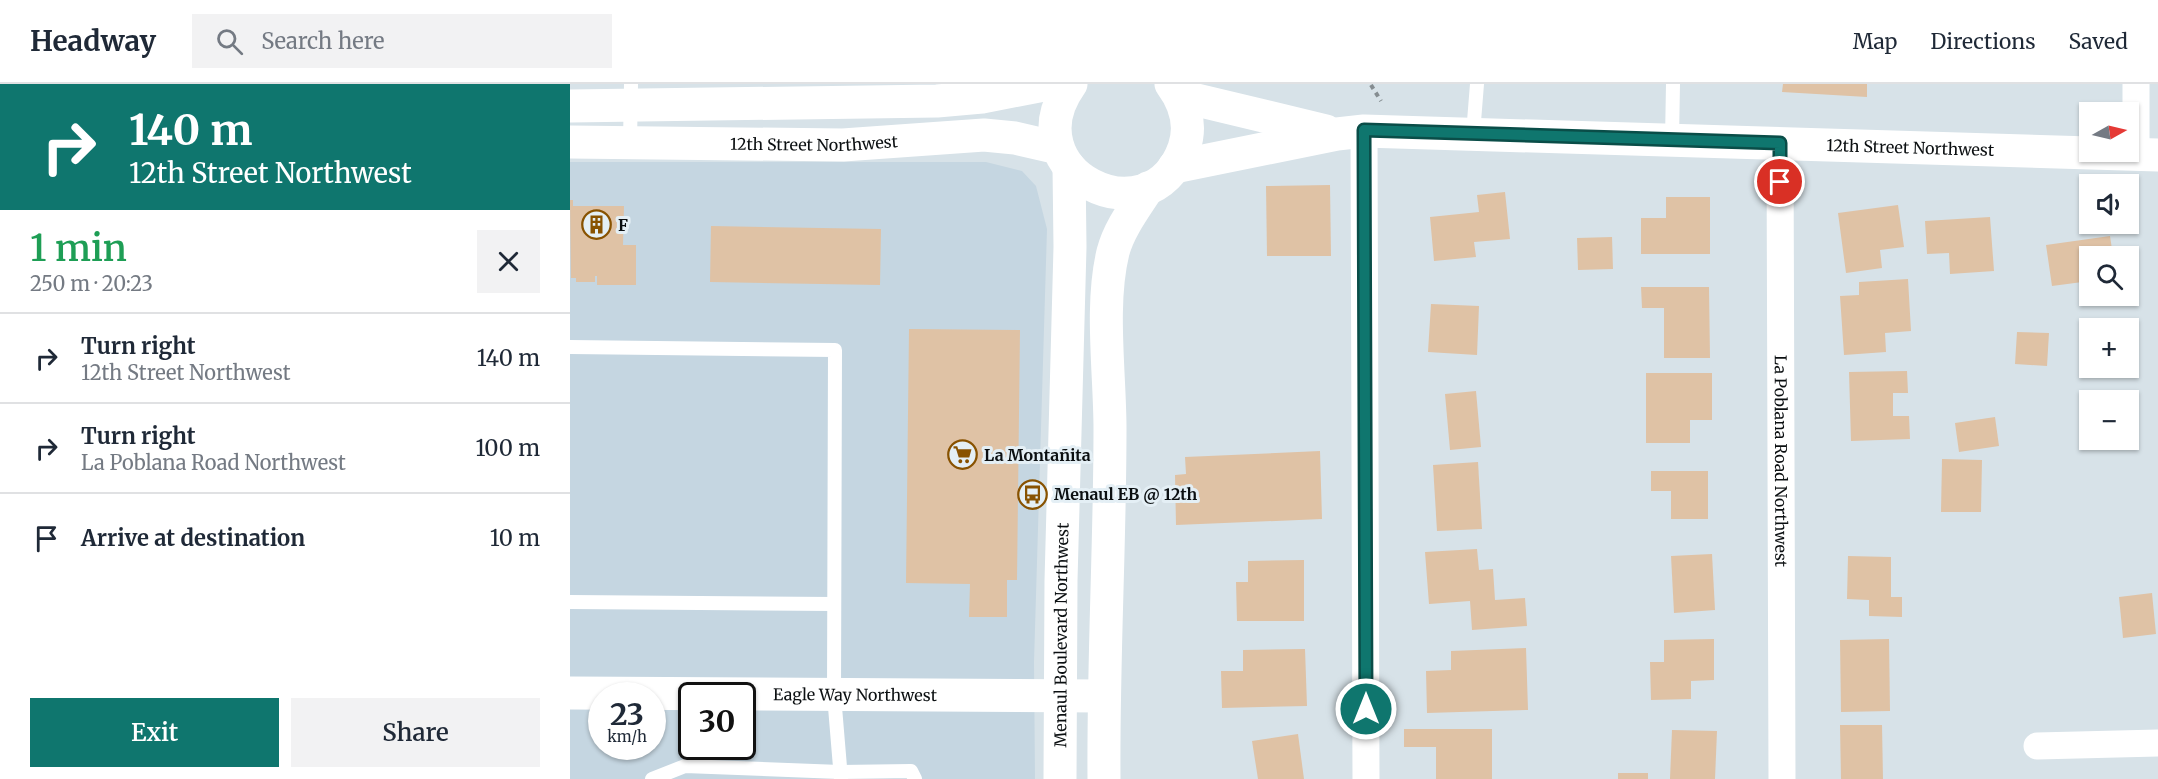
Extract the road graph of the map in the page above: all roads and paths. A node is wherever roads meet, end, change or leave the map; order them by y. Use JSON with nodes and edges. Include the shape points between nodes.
{"nodes":[{"id":1,"x":1049,"y":84,"type":"edge"},
{"id":2,"x":1071,"y":84,"type":"edge"},
{"id":3,"x":1477,"y":84,"type":"edge"},
{"id":4,"x":1672,"y":84,"type":"edge"},
{"id":5,"x":2136,"y":84,"type":"edge"},
{"id":6,"x":1176,"y":90,"type":"edge"},
{"id":7,"x":632,"y":95,"type":"edge"},
{"id":8,"x":570,"y":106,"type":"edge"},
{"id":9,"x":1351,"y":132,"type":"junction"},
{"id":10,"x":1473,"y":134,"type":"junction"},
{"id":11,"x":1672,"y":140,"type":"junction"},
{"id":12,"x":570,"y":142,"type":"edge"},
{"id":13,"x":630,"y":143,"type":"junction"},
{"id":14,"x":1780,"y":143,"type":"junction"},
{"id":15,"x":2147,"y":154,"type":"edge"},
{"id":16,"x":1064,"y":158,"type":"junction"},
{"id":17,"x":1174,"y":167,"type":"junction"},
{"id":18,"x":1148,"y":188,"type":"junction"},
{"id":19,"x":570,"y":347,"type":"edge"},
{"id":20,"x":570,"y":602,"type":"edge"},
{"id":21,"x":834,"y":604,"type":"junction"},
{"id":22,"x":570,"y":693,"type":"edge"},
{"id":23,"x":834,"y":695,"type":"junction"},
{"id":24,"x":1059,"y":696,"type":"junction"},
{"id":25,"x":1103,"y":696,"type":"junction"},
{"id":26,"x":2158,"y":743,"type":"edge"},
{"id":27,"x":2037,"y":746,"type":"dead end"},
{"id":28,"x":841,"y":776,"type":"edge"},
{"id":29,"x":652,"y":779,"type":"edge"},
{"id":30,"x":915,"y":779,"type":"edge"},
{"id":31,"x":1060,"y":779,"type":"edge"},
{"id":32,"x":1104,"y":779,"type":"edge"},
{"id":33,"x":1366,"y":779,"type":"edge"},
{"id":34,"x":1782,"y":779,"type":"edge"}],
"edges":[{"from":1,"to":7,"type":"main road","via":[[937,101]]},
{"from":2,"to":16,"type":"main road","name":"Menaul Boulevard Northwest","via":[[1059,105],[1055,126]]},
{"from":3,"to":10,"type":"lane"},
{"from":4,"to":11,"type":"lane"},
{"from":5,"to":15,"type":"street"},
{"from":6,"to":9,"type":"main road","name":"12th Street Northwest"},
{"from":6,"to":17,"type":"main road","via":[[1187,117],[1187,139]]},
{"from":7,"to":8,"type":"main road"},
{"from":7,"to":13,"type":"lane"},
{"from":9,"to":10,"type":"main road","name":"12th Street Northwest"},
{"from":9,"to":17,"type":"main road","name":"12th Street Northwest"},
{"from":9,"to":33,"type":"street"},
{"from":10,"to":11,"type":"main road","name":"12th Street Northwest"},
{"from":11,"to":14,"type":"main road","name":"12th Street Northwest"},
{"from":12,"to":13,"type":"main road","name":"12th Street Northwest"},
{"from":13,"to":16,"type":"main road","name":"12th Street Northwest","via":[[849,145],[984,135],[1015,138]]},
{"from":14,"to":15,"type":"main road","name":"12th Street Northwest"},
{"from":14,"to":34,"type":"street","name":"La Poblana Road Northwest"},
{"from":16,"to":18,"type":"main road","via":[[1085,182],[1104,192],[1125,194]]},
{"from":16,"to":24,"type":"main road","name":"Menaul Boulevard Northwest","via":[[1070,247]]},
{"from":17,"to":18,"type":"main road"},
{"from":18,"to":25,"type":"main road","via":[[1113,251],[1109,281],[1110,451]]},
{"from":19,"to":21,"type":"lane","via":[[835,350]]},
{"from":20,"to":21,"type":"lane"},
{"from":21,"to":23,"type":"lane"},
{"from":22,"to":23,"type":"main road","name":"Eagle Way Northwest"},
{"from":23,"to":24,"type":"main road","name":"Eagle Way Northwest"},
{"from":23,"to":28,"type":"lane"},
{"from":24,"to":25,"type":"main road","name":"Eagle Way Northwest"},
{"from":24,"to":31,"type":"main road","name":"Menaul Boulevard Northwest"},
{"from":25,"to":32,"type":"main road"},
{"from":26,"to":27,"type":"street"},
{"from":28,"to":29,"type":"lane","via":[[685,766]]},
{"from":28,"to":30,"type":"lane","via":[[911,771]]}]}
